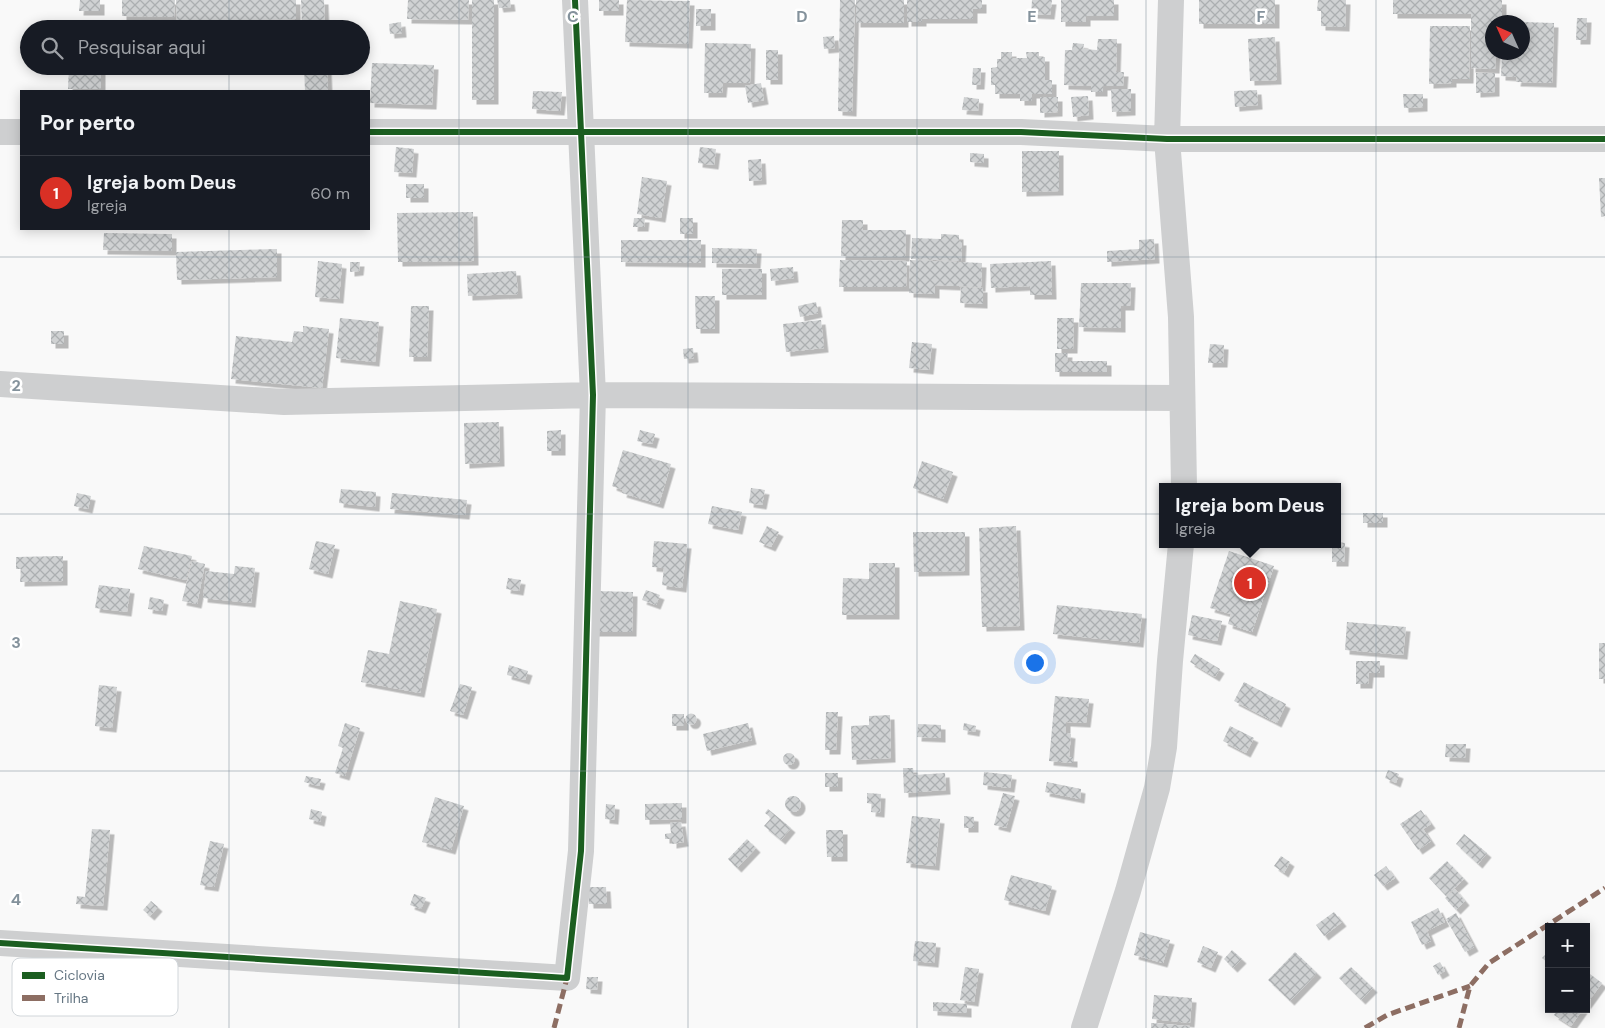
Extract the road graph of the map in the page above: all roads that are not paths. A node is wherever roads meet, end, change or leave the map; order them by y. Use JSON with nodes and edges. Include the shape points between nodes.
{"nodes":[{"id":1,"x":575,"y":0,"type":"edge"},
{"id":2,"x":1171,"y":0,"type":"edge"},
{"id":3,"x":581,"y":131,"type":"junction"},
{"id":4,"x":0,"y":132,"type":"edge"},
{"id":5,"x":20,"y":132,"type":"edge"},
{"id":6,"x":370,"y":132,"type":"edge"},
{"id":7,"x":1167,"y":139,"type":"junction"},
{"id":8,"x":1605,"y":139,"type":"edge"},
{"id":9,"x":0,"y":384,"type":"edge"},
{"id":10,"x":593,"y":395,"type":"junction"},
{"id":11,"x":1182,"y":398,"type":"junction"},
{"id":12,"x":1184,"y":483,"type":"edge"},
{"id":13,"x":1181,"y":548,"type":"edge"},
{"id":14,"x":0,"y":943,"type":"edge"},
{"id":15,"x":1084,"y":1028,"type":"edge"}],
"edges":[{"from":1,"to":3,"type":"street"},
{"from":2,"to":7,"type":"street"},
{"from":3,"to":6,"type":"street"},
{"from":3,"to":7,"type":"street","via":[[1021,132]]},
{"from":3,"to":10,"type":"street"},
{"from":4,"to":5,"type":"street"},
{"from":7,"to":8,"type":"street"},
{"from":7,"to":11,"type":"street","via":[[1181,317]]},
{"from":9,"to":10,"type":"street","via":[[284,402]]},
{"from":10,"to":11,"type":"street"},
{"from":10,"to":14,"type":"street","via":[[581,852],[567,978]]},
{"from":11,"to":12,"type":"street"},
{"from":13,"to":15,"type":"street","via":[[1164,747],[1156,788],[1128,891]]}]}
